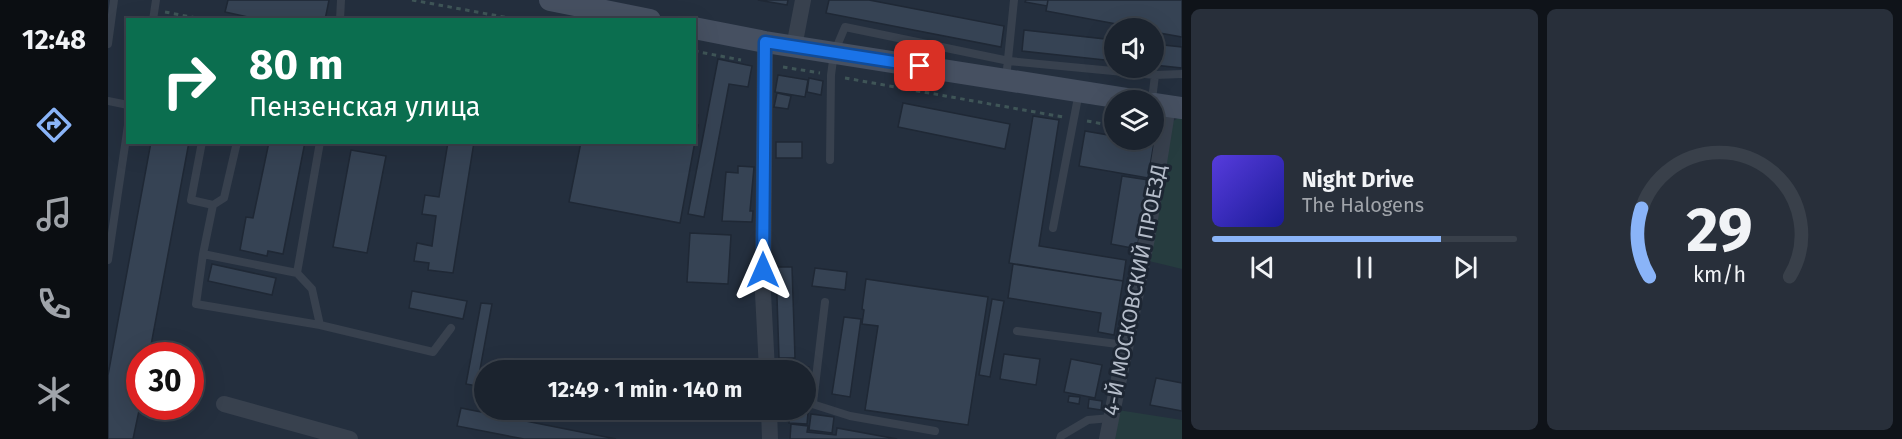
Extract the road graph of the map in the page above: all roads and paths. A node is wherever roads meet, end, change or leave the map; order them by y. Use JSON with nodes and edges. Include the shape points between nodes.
{"nodes":[{"id":1,"x":114,"y":0,"type":"edge"},
{"id":2,"x":156,"y":0,"type":"edge"},
{"id":3,"x":341,"y":0,"type":"edge"},
{"id":4,"x":412,"y":0,"type":"edge"},
{"id":5,"x":802,"y":0,"type":"edge"},
{"id":6,"x":1014,"y":0,"type":"edge"},
{"id":7,"x":562,"y":1,"type":"edge"},
{"id":8,"x":154,"y":15,"type":"edge"},
{"id":9,"x":186,"y":18,"type":"edge"},
{"id":10,"x":340,"y":18,"type":"edge"},
{"id":11,"x":509,"y":18,"type":"edge"},
{"id":12,"x":641,"y":18,"type":"edge"},
{"id":13,"x":696,"y":29,"type":"edge"},
{"id":14,"x":108,"y":44,"type":"edge"},
{"id":15,"x":794,"y":46,"type":"junction"},
{"id":16,"x":696,"y":51,"type":"edge"},
{"id":17,"x":764,"y":53,"type":"junction"},
{"id":18,"x":834,"y":53,"type":"junction"},
{"id":19,"x":1008,"y":71,"type":"junction"},
{"id":20,"x":1104,"y":74,"type":"edge"},
{"id":21,"x":1182,"y":74,"type":"edge"},
{"id":22,"x":831,"y":75,"type":"junction"},
{"id":23,"x":1164,"y":75,"type":"edge"},
{"id":24,"x":1079,"y":92,"type":"junction"},
{"id":25,"x":1104,"y":96,"type":"edge"},
{"id":26,"x":108,"y":101,"type":"edge"},
{"id":27,"x":126,"y":105,"type":"edge"},
{"id":28,"x":1074,"y":119,"type":"junction"},
{"id":29,"x":1104,"y":124,"type":"edge"},
{"id":30,"x":126,"y":138,"type":"edge"},
{"id":31,"x":202,"y":144,"type":"edge"},
{"id":32,"x":237,"y":144,"type":"edge"},
{"id":33,"x":320,"y":144,"type":"edge"},
{"id":34,"x":1158,"y":150,"type":"edge"},
{"id":35,"x":830,"y":160,"type":"dead end"},
{"id":36,"x":213,"y":205,"type":"junction"},
{"id":37,"x":1053,"y":228,"type":"dead end"},
{"id":38,"x":203,"y":254,"type":"junction"},
{"id":39,"x":108,"y":260,"type":"edge"},
{"id":40,"x":297,"y":273,"type":"junction"},
{"id":41,"x":825,"y":302,"type":"dead end"},
{"id":42,"x":320,"y":325,"type":"junction"},
{"id":43,"x":451,"y":328,"type":"dead end"},
{"id":44,"x":1017,"y":331,"type":"dead end"},
{"id":45,"x":1125,"y":345,"type":"junction"},
{"id":46,"x":766,"y":360,"type":"edge"},
{"id":47,"x":816,"y":360,"type":"edge"},
{"id":48,"x":224,"y":404,"type":"dead end"},
{"id":49,"x":816,"y":405,"type":"edge"},
{"id":50,"x":1111,"y":418,"type":"junction"},
{"id":51,"x":769,"y":420,"type":"edge"},
{"id":52,"x":935,"y":431,"type":"dead end"},
{"id":53,"x":350,"y":439,"type":"edge"},
{"id":54,"x":770,"y":439,"type":"edge"},
{"id":55,"x":1060,"y":439,"type":"edge"},
{"id":56,"x":1107,"y":439,"type":"edge"}],
"edges":[{"from":1,"to":14,"type":"lane"},
{"from":2,"to":8,"type":"lane"},
{"from":3,"to":10,"type":"lane"},
{"from":4,"to":11,"type":"path"},
{"from":5,"to":15,"type":"street"},
{"from":6,"to":19,"type":"lane"},
{"from":7,"to":12,"type":"street"},
{"from":8,"to":9,"type":"path"},
{"from":13,"to":17,"type":"street"},
{"from":15,"to":17,"type":"street"},
{"from":15,"to":18,"type":"street"},
{"from":16,"to":17,"type":"path"},
{"from":17,"to":22,"type":"path"},
{"from":17,"to":46,"type":"street"},
{"from":18,"to":19,"type":"street"},
{"from":18,"to":22,"type":"lane"},
{"from":19,"to":20,"type":"lane"},
{"from":19,"to":24,"type":"street"},
{"from":21,"to":23,"type":"lane"},
{"from":22,"to":28,"type":"path"},
{"from":22,"to":35,"type":"lane"},
{"from":24,"to":25,"type":"street"},
{"from":24,"to":28,"type":"lane"},
{"from":26,"to":27,"type":"lane"},
{"from":28,"to":29,"type":"path"},
{"from":28,"to":37,"type":"lane"},
{"from":30,"to":39,"type":"lane"},
{"from":31,"to":36,"type":"lane","via":[[191,200]]},
{"from":32,"to":36,"type":"lane","via":[[224,198]]},
{"from":33,"to":40,"type":"lane"},
{"from":34,"to":45,"type":"street","name":"4-Й МОСКОВСКИЙ ПРОЕЗД","via":[[1147,238]]},
{"from":36,"to":38,"type":"lane"},
{"from":38,"to":40,"type":"lane"},
{"from":38,"to":42,"type":"lane","via":[[196,304]]},
{"from":40,"to":42,"type":"lane","via":[[312,289]]},
{"from":41,"to":47,"type":"lane"},
{"from":42,"to":43,"type":"lane","via":[[433,352]]},
{"from":44,"to":45,"type":"lane"},
{"from":45,"to":50,"type":"street","name":"4-Й МОСКОВСКИЙ ПРОЕЗД"},
{"from":48,"to":53,"type":"street"},
{"from":49,"to":52,"type":"lane","via":[[850,416]]},
{"from":50,"to":55,"type":"lane","via":[[1088,420]]},
{"from":50,"to":56,"type":"street","name":"4-Й МОСКОВСКИЙ ПРОЕЗД"},
{"from":51,"to":54,"type":"street"}]}
